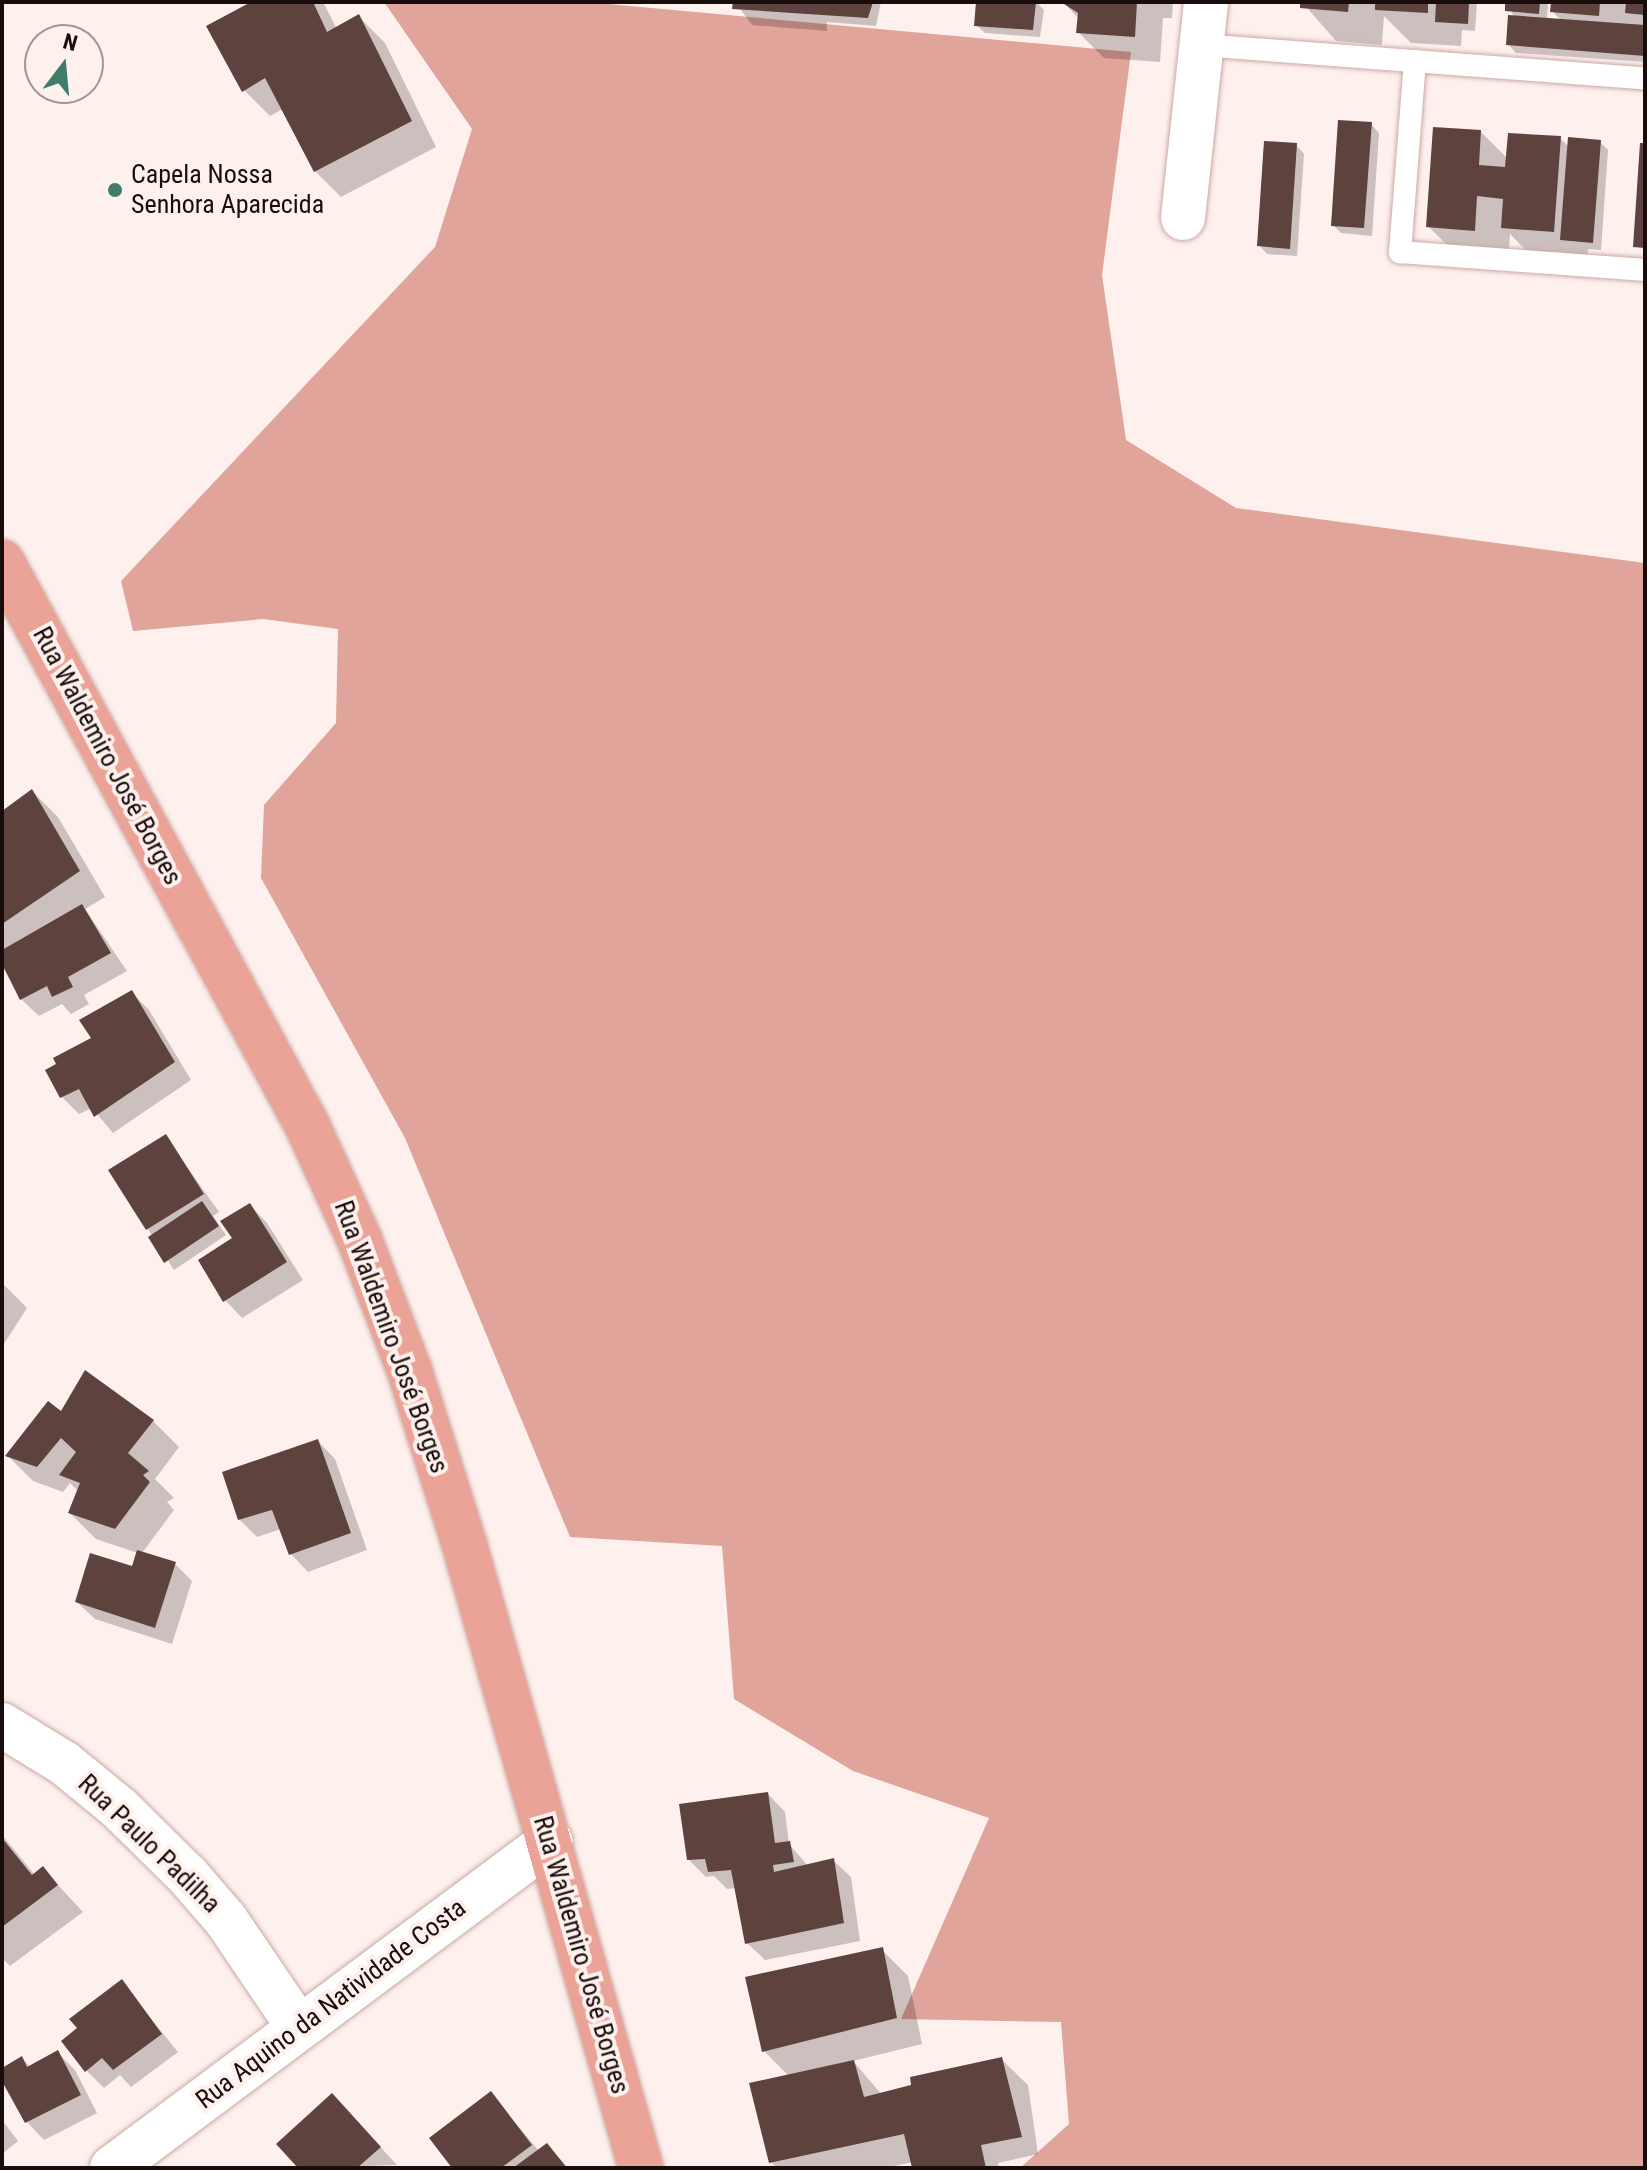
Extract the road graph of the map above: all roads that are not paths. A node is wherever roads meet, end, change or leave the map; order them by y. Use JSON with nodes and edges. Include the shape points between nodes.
{"nodes":[{"id":1,"x":1206,"y":2,"type":"edge"},
{"id":2,"x":1201,"y":45,"type":"junction"},
{"id":3,"x":1415,"y":61,"type":"junction"},
{"id":4,"x":1645,"y":78,"type":"edge"},
{"id":5,"x":1183,"y":218,"type":"dead end"},
{"id":6,"x":1645,"y":270,"type":"edge"},
{"id":7,"x":2,"y":562,"type":"edge"},
{"id":8,"x":2,"y":1725,"type":"edge"},
{"id":9,"x":550,"y":1841,"type":"junction"},
{"id":10,"x":299,"y":2028,"type":"junction"},
{"id":11,"x":112,"y":2168,"type":"edge"},
{"id":12,"x":641,"y":2168,"type":"edge"}],
"edges":[{"from":1,"to":2,"type":"street"},
{"from":2,"to":3,"type":"lane"},
{"from":2,"to":5,"type":"street"},
{"from":3,"to":4,"type":"lane"},
{"from":3,"to":6,"type":"lane","via":[[1400,252]]},
{"from":7,"to":9,"type":"main road","name":"Rua Waldemiro José Borges","via":[[307,1125],[360,1241],[414,1384]]},
{"from":8,"to":10,"type":"street","name":"Rua Paulo Padilha","via":[[97,1790],[188,1876],[226,1920]]},
{"from":9,"to":10,"type":"street","name":"Rua Aquino da Natividade Costa"},
{"from":9,"to":12,"type":"main road","name":"Rua Waldemiro José Borges"},
{"from":10,"to":11,"type":"street","name":"Rua Aquino da Natividade Costa"}]}
